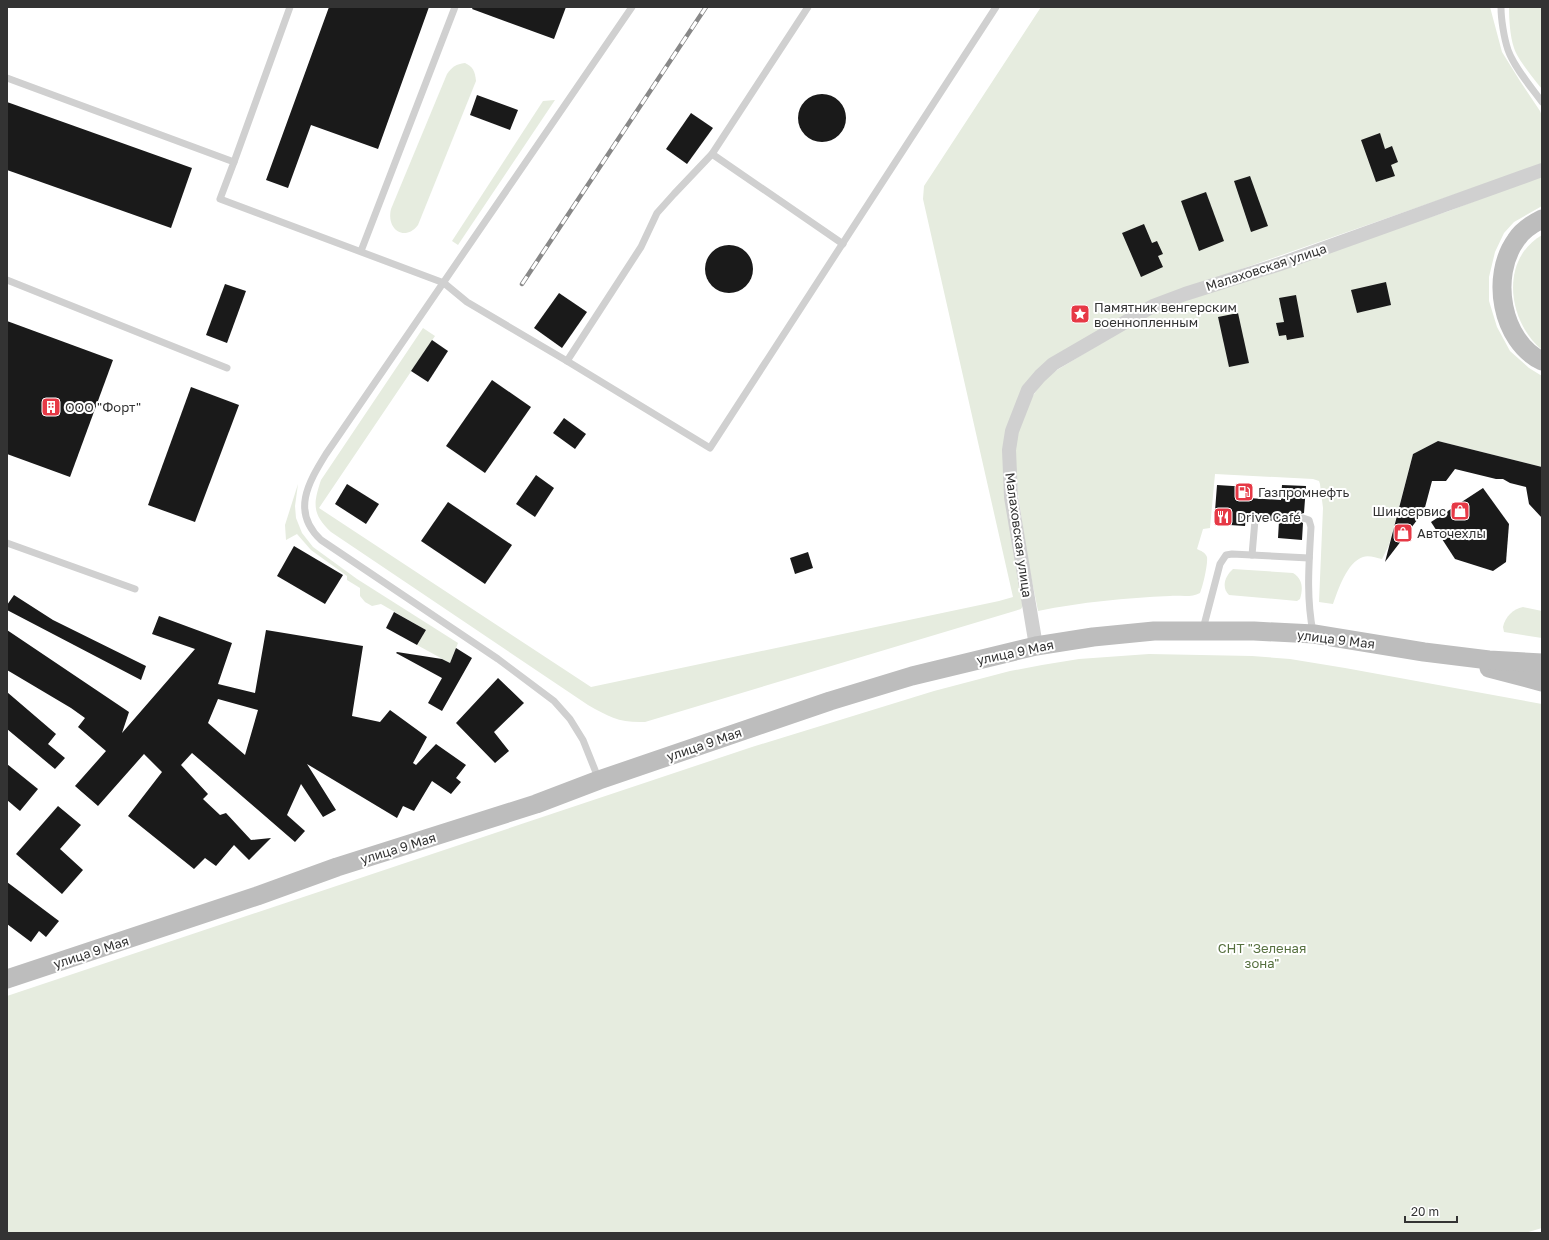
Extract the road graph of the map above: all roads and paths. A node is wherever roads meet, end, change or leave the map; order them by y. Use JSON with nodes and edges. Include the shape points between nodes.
{"nodes":[{"id":1,"x":290,"y":7,"type":"edge"},
{"id":2,"x":455,"y":7,"type":"edge"},
{"id":3,"x":632,"y":7,"type":"edge"},
{"id":4,"x":808,"y":7,"type":"edge"},
{"id":5,"x":996,"y":7,"type":"edge"},
{"id":6,"x":1502,"y":7,"type":"edge"},
{"id":7,"x":7,"y":78,"type":"edge"},
{"id":8,"x":1542,"y":102,"type":"edge"},
{"id":9,"x":712,"y":154,"type":"junction"},
{"id":10,"x":234,"y":162,"type":"junction"},
{"id":11,"x":1542,"y":170,"type":"edge"},
{"id":12,"x":1542,"y":219,"type":"edge"},
{"id":13,"x":843,"y":244,"type":"junction"},
{"id":14,"x":361,"y":251,"type":"junction"},
{"id":15,"x":7,"y":280,"type":"edge"},
{"id":16,"x":444,"y":283,"type":"junction"},
{"id":17,"x":567,"y":361,"type":"junction"},
{"id":18,"x":1542,"y":362,"type":"edge"},
{"id":19,"x":227,"y":368,"type":"dead end"},
{"id":20,"x":1304,"y":518,"type":"dead end"},
{"id":21,"x":1255,"y":520,"type":"dead end"},
{"id":22,"x":7,"y":544,"type":"edge"},
{"id":23,"x":1252,"y":555,"type":"junction"},
{"id":24,"x":1309,"y":558,"type":"junction"},
{"id":25,"x":135,"y":589,"type":"dead end"},
{"id":26,"x":1202,"y":630,"type":"junction"},
{"id":27,"x":1314,"y":634,"type":"junction"},
{"id":28,"x":1036,"y":646,"type":"junction"},
{"id":29,"x":1424,"y":652,"type":"junction"},
{"id":30,"x":1542,"y":663,"type":"edge"},
{"id":31,"x":1542,"y":682,"type":"edge"},
{"id":32,"x":599,"y":780,"type":"junction"},
{"id":33,"x":7,"y":979,"type":"edge"}],
"edges":[{"from":1,"to":10,"type":"lane"},
{"from":2,"to":14,"type":"lane"},
{"from":3,"to":16,"type":"lane"},
{"from":4,"to":9,"type":"lane"},
{"from":5,"to":13,"type":"lane"},
{"from":6,"to":8,"type":"lane","via":[[1501,16],[1508,50]]},
{"from":7,"to":10,"type":"lane"},
{"from":9,"to":13,"type":"lane"},
{"from":9,"to":17,"type":"lane","via":[[657,214],[641,247]]},
{"from":10,"to":14,"type":"lane","via":[[220,199]]},
{"from":11,"to":28,"type":"street","name":"Малаховская улица","via":[[1283,263],[1153,306],[1052,364],[1028,390],[1012,431],[1009,456],[1011,497]]},
{"from":12,"to":18,"type":"main road","via":[[1529,226],[1516,240],[1508,256],[1502,279],[1502,301],[1508,323],[1520,344]]},
{"from":13,"to":17,"type":"lane","via":[[710,448]]},
{"from":14,"to":16,"type":"lane"},
{"from":15,"to":19,"type":"lane"},
{"from":16,"to":17,"type":"lane","via":[[467,302]]},
{"from":16,"to":32,"type":"lane","via":[[314,472],[304,499],[306,519],[321,540],[498,658],[554,701],[570,719],[583,740]]},
{"from":20,"to":24,"type":"lane","via":[[1311,524]]},
{"from":21,"to":23,"type":"lane"},
{"from":22,"to":25,"type":"lane"},
{"from":23,"to":24,"type":"lane"},
{"from":23,"to":26,"type":"lane","via":[[1228,554],[1222,559]]},
{"from":24,"to":27,"type":"lane","via":[[1309,604]]},
{"from":26,"to":27,"type":"main road","name":"улица 9 Мая"},
{"from":26,"to":28,"type":"main road","name":"улица 9 Мая","via":[[1154,631]]},
{"from":27,"to":29,"type":"main road","name":"улица 9 Мая"},
{"from":28,"to":32,"type":"main road","name":"улица 9 Мая","via":[[912,676],[830,701]]},
{"from":29,"to":30,"type":"main road","name":"улица 9 Мая"},
{"from":29,"to":31,"type":"main road","name":"улица 9 Мая"},
{"from":32,"to":33,"type":"main road","name":"улица 9 Мая","via":[[536,804],[337,867]]}]}
